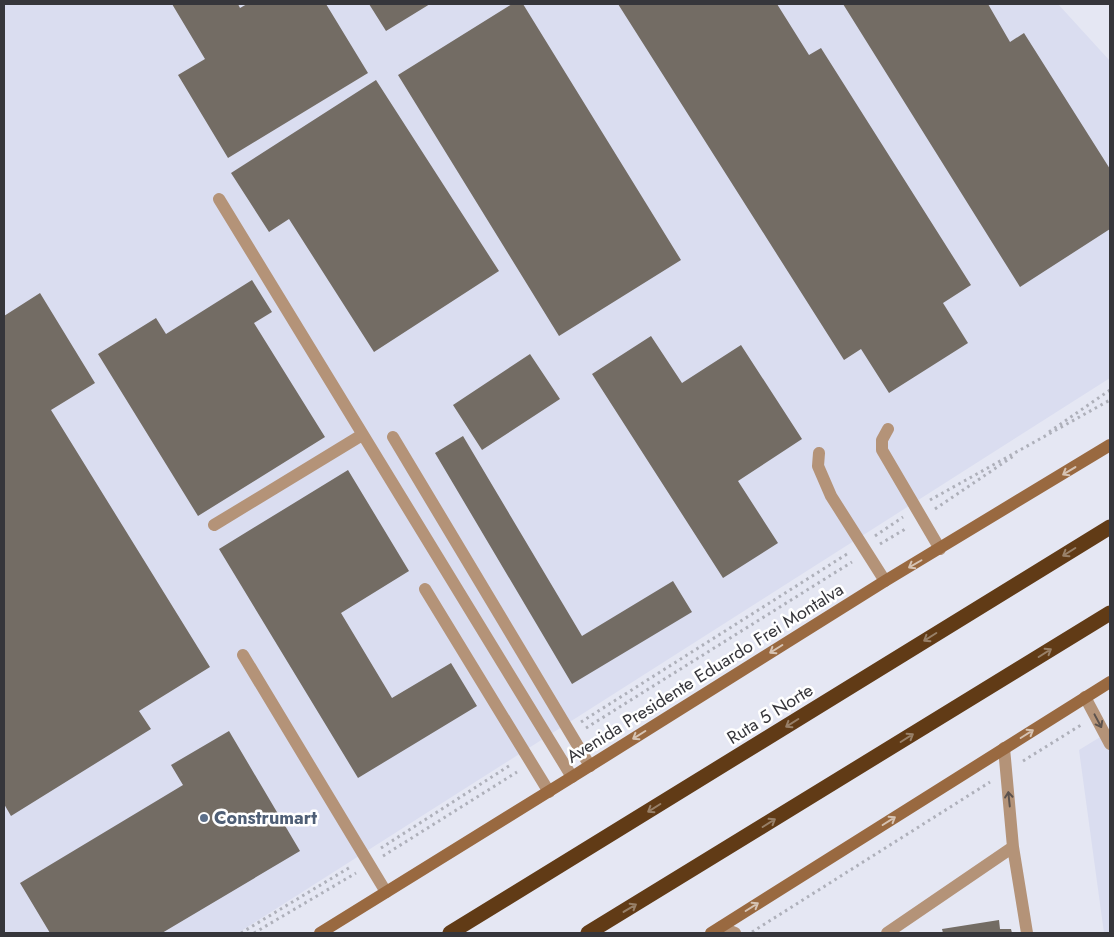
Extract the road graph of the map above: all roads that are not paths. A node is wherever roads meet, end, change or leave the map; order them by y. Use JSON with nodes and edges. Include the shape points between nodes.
{"nodes":[{"id":1,"x":220,"y":199,"type":"dead end"},
{"id":2,"x":888,"y":429,"type":"dead end"},
{"id":3,"x":362,"y":435,"type":"junction"},
{"id":4,"x":393,"y":437,"type":"dead end"},
{"id":5,"x":1110,"y":445,"type":"edge"},
{"id":6,"x":818,"y":453,"type":"dead end"},
{"id":7,"x":214,"y":525,"type":"dead end"},
{"id":8,"x":1110,"y":527,"type":"edge"},
{"id":9,"x":940,"y":549,"type":"junction"},
{"id":10,"x":885,"y":581,"type":"junction"},
{"id":11,"x":425,"y":589,"type":"dead end"},
{"id":12,"x":1110,"y":613,"type":"edge"},
{"id":13,"x":243,"y":655,"type":"dead end"},
{"id":14,"x":1109,"y":686,"type":"edge"},
{"id":15,"x":1085,"y":698,"type":"junction"},
{"id":16,"x":1110,"y":744,"type":"edge"},
{"id":17,"x":1004,"y":748,"type":"junction"},
{"id":18,"x":590,"y":766,"type":"junction"},
{"id":19,"x":572,"y":778,"type":"junction"},
{"id":20,"x":549,"y":792,"type":"junction"},
{"id":21,"x":1014,"y":847,"type":"junction"},
{"id":22,"x":386,"y":892,"type":"junction"},
{"id":23,"x":904,"y":927,"type":"edge"},
{"id":24,"x":716,"y":930,"type":"edge"},
{"id":25,"x":320,"y":933,"type":"edge"},
{"id":26,"x":450,"y":933,"type":"edge"},
{"id":27,"x":588,"y":933,"type":"edge"},
{"id":28,"x":735,"y":933,"type":"edge"},
{"id":29,"x":887,"y":933,"type":"edge"},
{"id":30,"x":1027,"y":933,"type":"edge"}],
"edges":[{"from":1,"to":3,"type":"lane"},
{"from":2,"to":9,"type":"lane","via":[[882,440],[882,450]]},
{"from":3,"to":7,"type":"lane"},
{"from":3,"to":19,"type":"lane"},
{"from":4,"to":18,"type":"lane"},
{"from":5,"to":9,"type":"main road","name":"Avenida Presidente Eduardo Frei Montalva","one_way":true},
{"from":6,"to":10,"type":"lane","via":[[818,466],[831,496]]},
{"from":8,"to":26,"type":"highway","name":"Ruta 5 Norte","one_way":true},
{"from":9,"to":10,"type":"main road","name":"Avenida Presidente Eduardo Frei Montalva","one_way":true},
{"from":10,"to":18,"type":"main road","name":"Avenida Presidente Eduardo Frei Montalva","one_way":true},
{"from":11,"to":20,"type":"lane"},
{"from":27,"to":12,"type":"highway","one_way":true},
{"from":13,"to":22,"type":"lane"},
{"from":14,"to":15,"type":"main road"},
{"from":15,"to":16,"type":"lane","one_way":true},
{"from":17,"to":15,"type":"main road","one_way":true},
{"from":21,"to":17,"type":"lane","one_way":true},
{"from":24,"to":17,"type":"main road","one_way":true},
{"from":18,"to":19,"type":"main road","name":"Avenida Presidente Eduardo Frei Montalva"},
{"from":19,"to":20,"type":"main road","name":"Avenida Presidente Eduardo Frei Montalva"},
{"from":20,"to":22,"type":"main road","name":"Avenida Presidente Eduardo Frei Montalva"},
{"from":21,"to":23,"type":"lane"},
{"from":21,"to":30,"type":"lane"},
{"from":22,"to":25,"type":"main road","name":"Avenida Presidente Eduardo Frei Montalva"},
{"from":23,"to":29,"type":"lane"},
{"from":24,"to":28,"type":"lane"}]}
